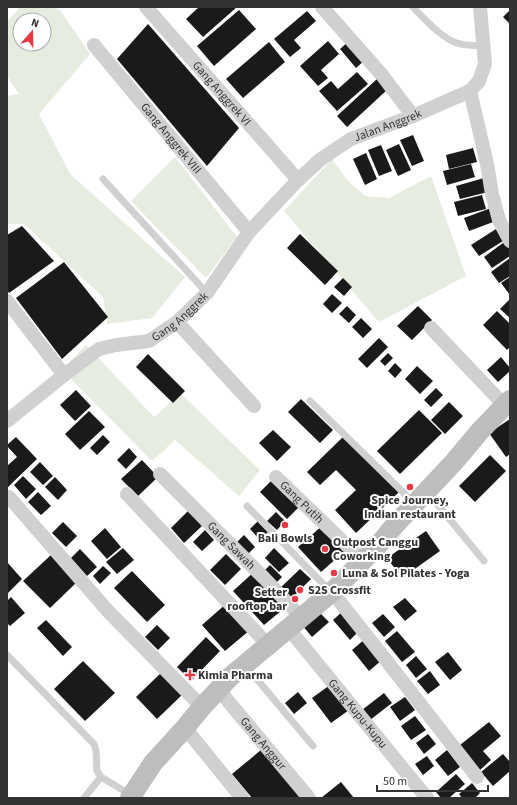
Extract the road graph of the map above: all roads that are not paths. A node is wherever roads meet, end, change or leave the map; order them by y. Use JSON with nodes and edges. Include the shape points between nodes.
{"nodes":[{"id":1,"x":146,"y":7,"type":"edge"},
{"id":2,"x":322,"y":7,"type":"edge"},
{"id":3,"x":413,"y":7,"type":"edge"},
{"id":4,"x":480,"y":7,"type":"edge"},
{"id":5,"x":94,"y":45,"type":"dead end"},
{"id":6,"x":483,"y":46,"type":"junction"},
{"id":7,"x":470,"y":91,"type":"junction"},
{"id":8,"x":413,"y":116,"type":"junction"},
{"id":9,"x":102,"y":179,"type":"dead end"},
{"id":10,"x":298,"y":180,"type":"junction"},
{"id":11,"x":249,"y":232,"type":"junction"},
{"id":12,"x":510,"y":241,"type":"edge"},
{"id":13,"x":207,"y":293,"type":"junction"},
{"id":14,"x":7,"y":301,"type":"edge"},
{"id":15,"x":177,"y":322,"type":"junction"},
{"id":16,"x":431,"y":328,"type":"dead end"},
{"id":17,"x":64,"y":375,"type":"junction"},
{"id":18,"x":310,"y":401,"type":"dead end"},
{"id":19,"x":508,"y":405,"type":"edge"},
{"id":20,"x":254,"y":406,"type":"dead end"},
{"id":21,"x":7,"y":421,"type":"edge"},
{"id":22,"x":160,"y":474,"type":"dead end"},
{"id":23,"x":276,"y":477,"type":"dead end"},
{"id":24,"x":127,"y":494,"type":"dead end"},
{"id":25,"x":9,"y":497,"type":"dead end"},
{"id":26,"x":421,"y":498,"type":"junction"},
{"id":27,"x":247,"y":506,"type":"dead end"},
{"id":28,"x":363,"y":561,"type":"junction"},
{"id":29,"x":484,"y":561,"type":"dead end"},
{"id":30,"x":332,"y":592,"type":"junction"},
{"id":31,"x":295,"y":623,"type":"junction"},
{"id":32,"x":269,"y":646,"type":"junction"},
{"id":33,"x":7,"y":654,"type":"edge"},
{"id":34,"x":245,"y":665,"type":"junction"},
{"id":35,"x":218,"y":689,"type":"junction"},
{"id":36,"x":202,"y":707,"type":"junction"},
{"id":37,"x":184,"y":729,"type":"junction"},
{"id":38,"x":313,"y":746,"type":"dead end"},
{"id":39,"x":101,"y":777,"type":"junction"},
{"id":40,"x":477,"y":777,"type":"dead end"},
{"id":41,"x":131,"y":797,"type":"edge"},
{"id":42,"x":84,"y":798,"type":"edge"},
{"id":43,"x":242,"y":798,"type":"edge"},
{"id":44,"x":308,"y":798,"type":"edge"},
{"id":45,"x":427,"y":798,"type":"edge"}],
"edges":[{"from":1,"to":10,"type":"street","name":"Gang Anggrek VI"},
{"from":2,"to":8,"type":"street","via":[[382,75]]},
{"from":3,"to":6,"type":"lane","via":[[445,36],[457,43]]},
{"from":4,"to":6,"type":"street"},
{"from":5,"to":11,"type":"street","name":"Gang Anggrek VIII"},
{"from":6,"to":7,"type":"street","via":[[485,64],[479,81]]},
{"from":7,"to":8,"type":"street","name":"Jalan Anggrek"},
{"from":7,"to":12,"type":"street","via":[[492,194],[499,220]]},
{"from":8,"to":10,"type":"street","name":"Jalan Anggrek","via":[[351,139],[321,159]]},
{"from":9,"to":13,"type":"lane"},
{"from":10,"to":11,"type":"street","name":"Jalan Anggrek"},
{"from":11,"to":13,"type":"street","name":"Gang Anggrek"},
{"from":13,"to":15,"type":"street","name":"Gang Anggrek"},
{"from":14,"to":17,"type":"street"},
{"from":15,"to":17,"type":"street","name":"Gang Anggrek","via":[[150,341],[116,345],[100,350]]},
{"from":15,"to":20,"type":"street"},
{"from":16,"to":19,"type":"street"},
{"from":17,"to":21,"type":"street","name":"Gang Anggrek"},
{"from":18,"to":26,"type":"lane"},
{"from":19,"to":26,"type":"street","via":[[480,431]]},
{"from":22,"to":31,"type":"street","name":"Gang Sawah","via":[[259,573]]},
{"from":23,"to":28,"type":"street","name":"Gang Putih"},
{"from":24,"to":32,"type":"street"},
{"from":25,"to":36,"type":"street","via":[[107,610]]},
{"from":26,"to":28,"type":"street"},
{"from":26,"to":29,"type":"lane"},
{"from":27,"to":30,"type":"lane"},
{"from":28,"to":30,"type":"street"},
{"from":30,"to":31,"type":"street"},
{"from":30,"to":40,"type":"street"},
{"from":31,"to":32,"type":"street"},
{"from":31,"to":45,"type":"street","name":"Gang Kupu-Kupu"},
{"from":32,"to":34,"type":"street"},
{"from":33,"to":39,"type":"lane","via":[[94,744],[97,772]]},
{"from":34,"to":35,"type":"street"},
{"from":34,"to":38,"type":"lane"},
{"from":35,"to":36,"type":"street"},
{"from":35,"to":44,"type":"street","name":"Gang Anggur"},
{"from":36,"to":37,"type":"street"},
{"from":37,"to":41,"type":"street","via":[[152,763]]},
{"from":37,"to":43,"type":"street"},
{"from":39,"to":41,"type":"lane"},
{"from":39,"to":42,"type":"lane"}]}
